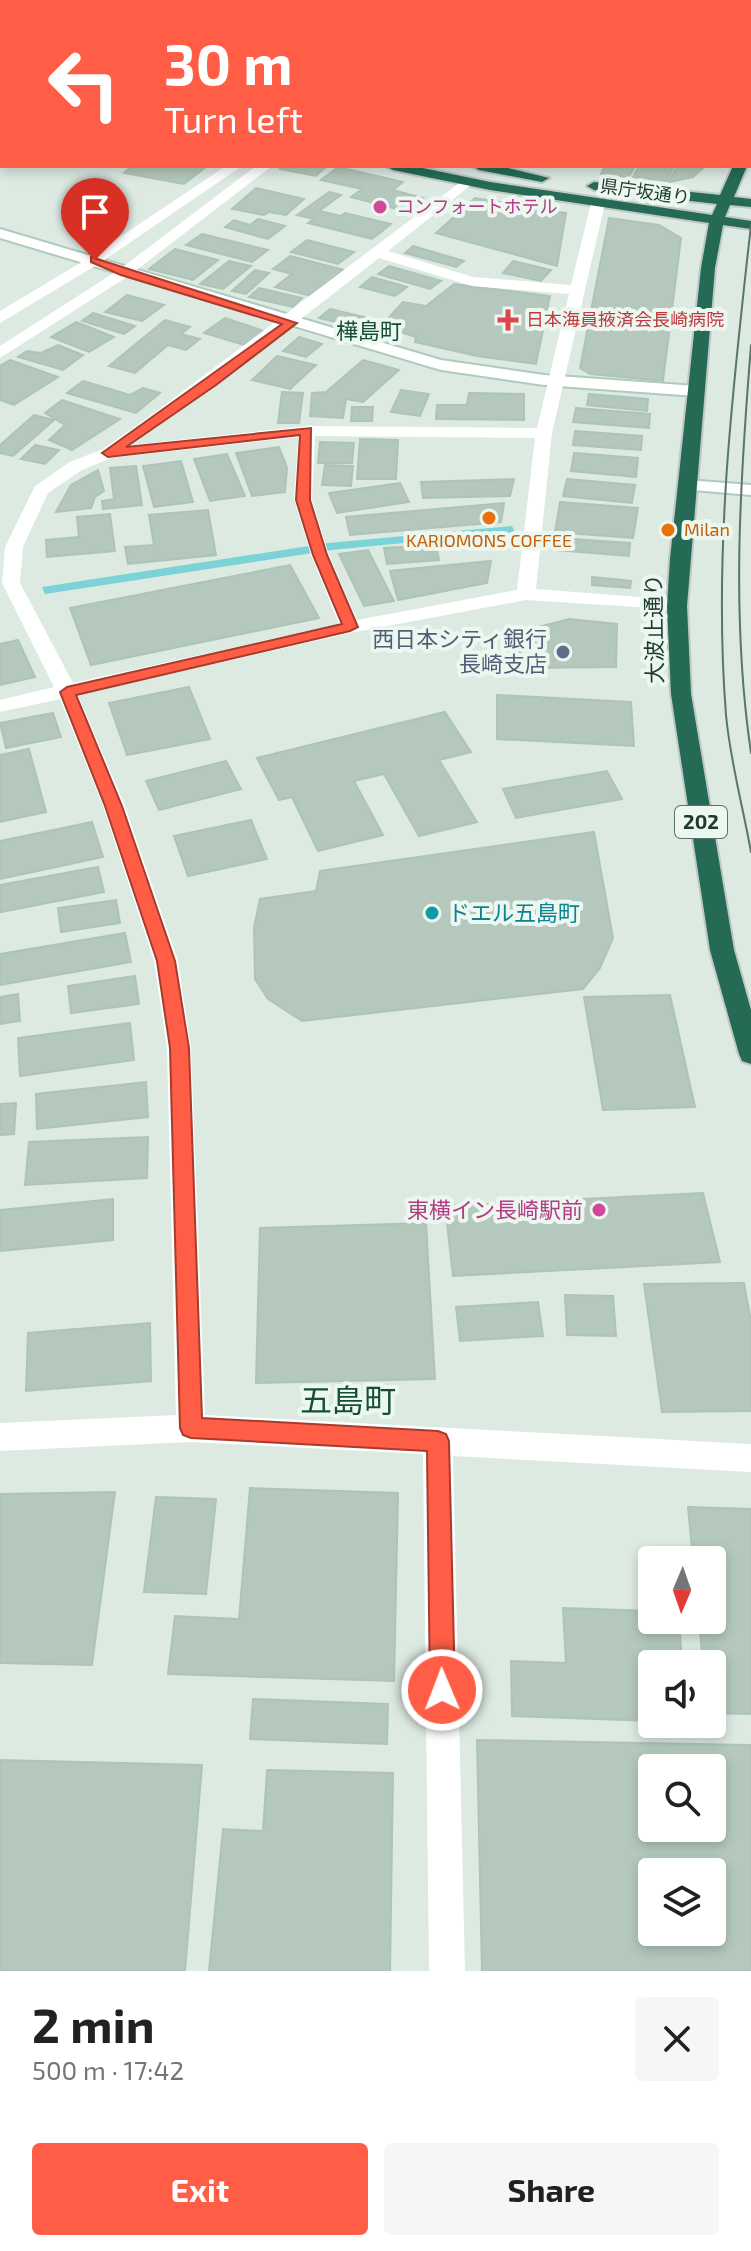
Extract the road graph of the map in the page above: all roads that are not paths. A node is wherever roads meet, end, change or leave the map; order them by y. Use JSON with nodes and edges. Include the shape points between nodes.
{"nodes":[{"id":1,"x":232,"y":168,"type":"edge"},
{"id":2,"x":262,"y":168,"type":"edge"},
{"id":3,"x":402,"y":168,"type":"edge"},
{"id":4,"x":739,"y":168,"type":"edge"},
{"id":5,"x":511,"y":169,"type":"edge"},
{"id":6,"x":466,"y":182,"type":"junction"},
{"id":7,"x":725,"y":200,"type":"junction"},
{"id":8,"x":598,"y":203,"type":"junction"},
{"id":9,"x":751,"y":203,"type":"edge"},
{"id":10,"x":717,"y":220,"type":"junction"},
{"id":11,"x":751,"y":225,"type":"edge"},
{"id":12,"x":0,"y":233,"type":"edge"},
{"id":13,"x":377,"y":253,"type":"junction"},
{"id":14,"x":95,"y":260,"type":"junction"},
{"id":15,"x":125,"y":272,"type":"junction"},
{"id":16,"x":577,"y":290,"type":"junction"},
{"id":17,"x":0,"y":318,"type":"edge"},
{"id":18,"x":291,"y":323,"type":"junction"},
{"id":19,"x":0,"y":353,"type":"edge"},
{"id":20,"x":554,"y":381,"type":"junction"},
{"id":21,"x":696,"y":391,"type":"junction"},
{"id":22,"x":307,"y":431,"type":"junction"},
{"id":23,"x":544,"y":433,"type":"junction"},
{"id":24,"x":108,"y":453,"type":"junction"},
{"id":25,"x":687,"y":485,"type":"junction"},
{"id":26,"x":751,"y":490,"type":"edge"},
{"id":27,"x":6,"y":584,"type":"edge"},
{"id":28,"x":526,"y":594,"type":"junction"},
{"id":29,"x":677,"y":606,"type":"junction"},
{"id":30,"x":350,"y":627,"type":"junction"},
{"id":31,"x":67,"y":692,"type":"junction"},
{"id":32,"x":0,"y":706,"type":"edge"},
{"id":33,"x":751,"y":1054,"type":"edge"},
{"id":34,"x":191,"y":1428,"type":"junction"},
{"id":35,"x":0,"y":1437,"type":"edge"},
{"id":36,"x":438,"y":1441,"type":"junction"},
{"id":37,"x":751,"y":1458,"type":"edge"},
{"id":38,"x":447,"y":1971,"type":"edge"}],
"edges":[{"from":1,"to":14,"type":"street"},
{"from":2,"to":15,"type":"street"},
{"from":3,"to":6,"type":"highway","name":"県庁坂通り"},
{"from":4,"to":7,"type":"highway","name":"大波止通り"},
{"from":5,"to":7,"type":"highway","name":"県庁坂通り","via":[[644,193]]},
{"from":6,"to":8,"type":"highway","name":"県庁坂通り"},
{"from":6,"to":13,"type":"street"},
{"from":7,"to":9,"type":"highway","name":"県庁坂通り"},
{"from":7,"to":10,"type":"highway","name":"大波止通り","number":"202"},
{"from":8,"to":10,"type":"highway","name":"県庁坂通り"},
{"from":8,"to":16,"type":"street"},
{"from":10,"to":11,"type":"highway","name":"県庁坂通り"},
{"from":10,"to":21,"type":"highway","name":"大波止通り","number":"202"},
{"from":12,"to":14,"type":"street"},
{"from":13,"to":16,"type":"street","via":[[472,281]]},
{"from":13,"to":18,"type":"street"},
{"from":14,"to":15,"type":"street"},
{"from":14,"to":17,"type":"street"},
{"from":15,"to":18,"type":"street"},
{"from":15,"to":19,"type":"street"},
{"from":16,"to":20,"type":"street"},
{"from":18,"to":20,"type":"street","via":[[454,368]]},
{"from":18,"to":24,"type":"street"},
{"from":20,"to":21,"type":"street"},
{"from":20,"to":23,"type":"street"},
{"from":21,"to":25,"type":"highway","name":"大波止通り","number":"202"},
{"from":22,"to":23,"type":"street"},
{"from":22,"to":24,"type":"street"},
{"from":22,"to":30,"type":"street","via":[[303,500]]},
{"from":23,"to":28,"type":"street"},
{"from":24,"to":27,"type":"street","via":[[76,466],[41,490],[14,547]]},
{"from":25,"to":26,"type":"street"},
{"from":25,"to":29,"type":"highway","name":"大波止通り","number":"202"},
{"from":27,"to":31,"type":"street"},
{"from":28,"to":29,"type":"street"},
{"from":28,"to":30,"type":"street"},
{"from":29,"to":33,"type":"highway","name":"大波止通り","number":"202","via":[[681,694],[722,950]]},
{"from":30,"to":31,"type":"street"},
{"from":31,"to":32,"type":"street"},
{"from":31,"to":34,"type":"street","via":[[114,806],[166,961],[179,1048]]},
{"from":34,"to":35,"type":"street"},
{"from":34,"to":36,"type":"street"},
{"from":36,"to":37,"type":"street"},
{"from":36,"to":38,"type":"street"}]}
